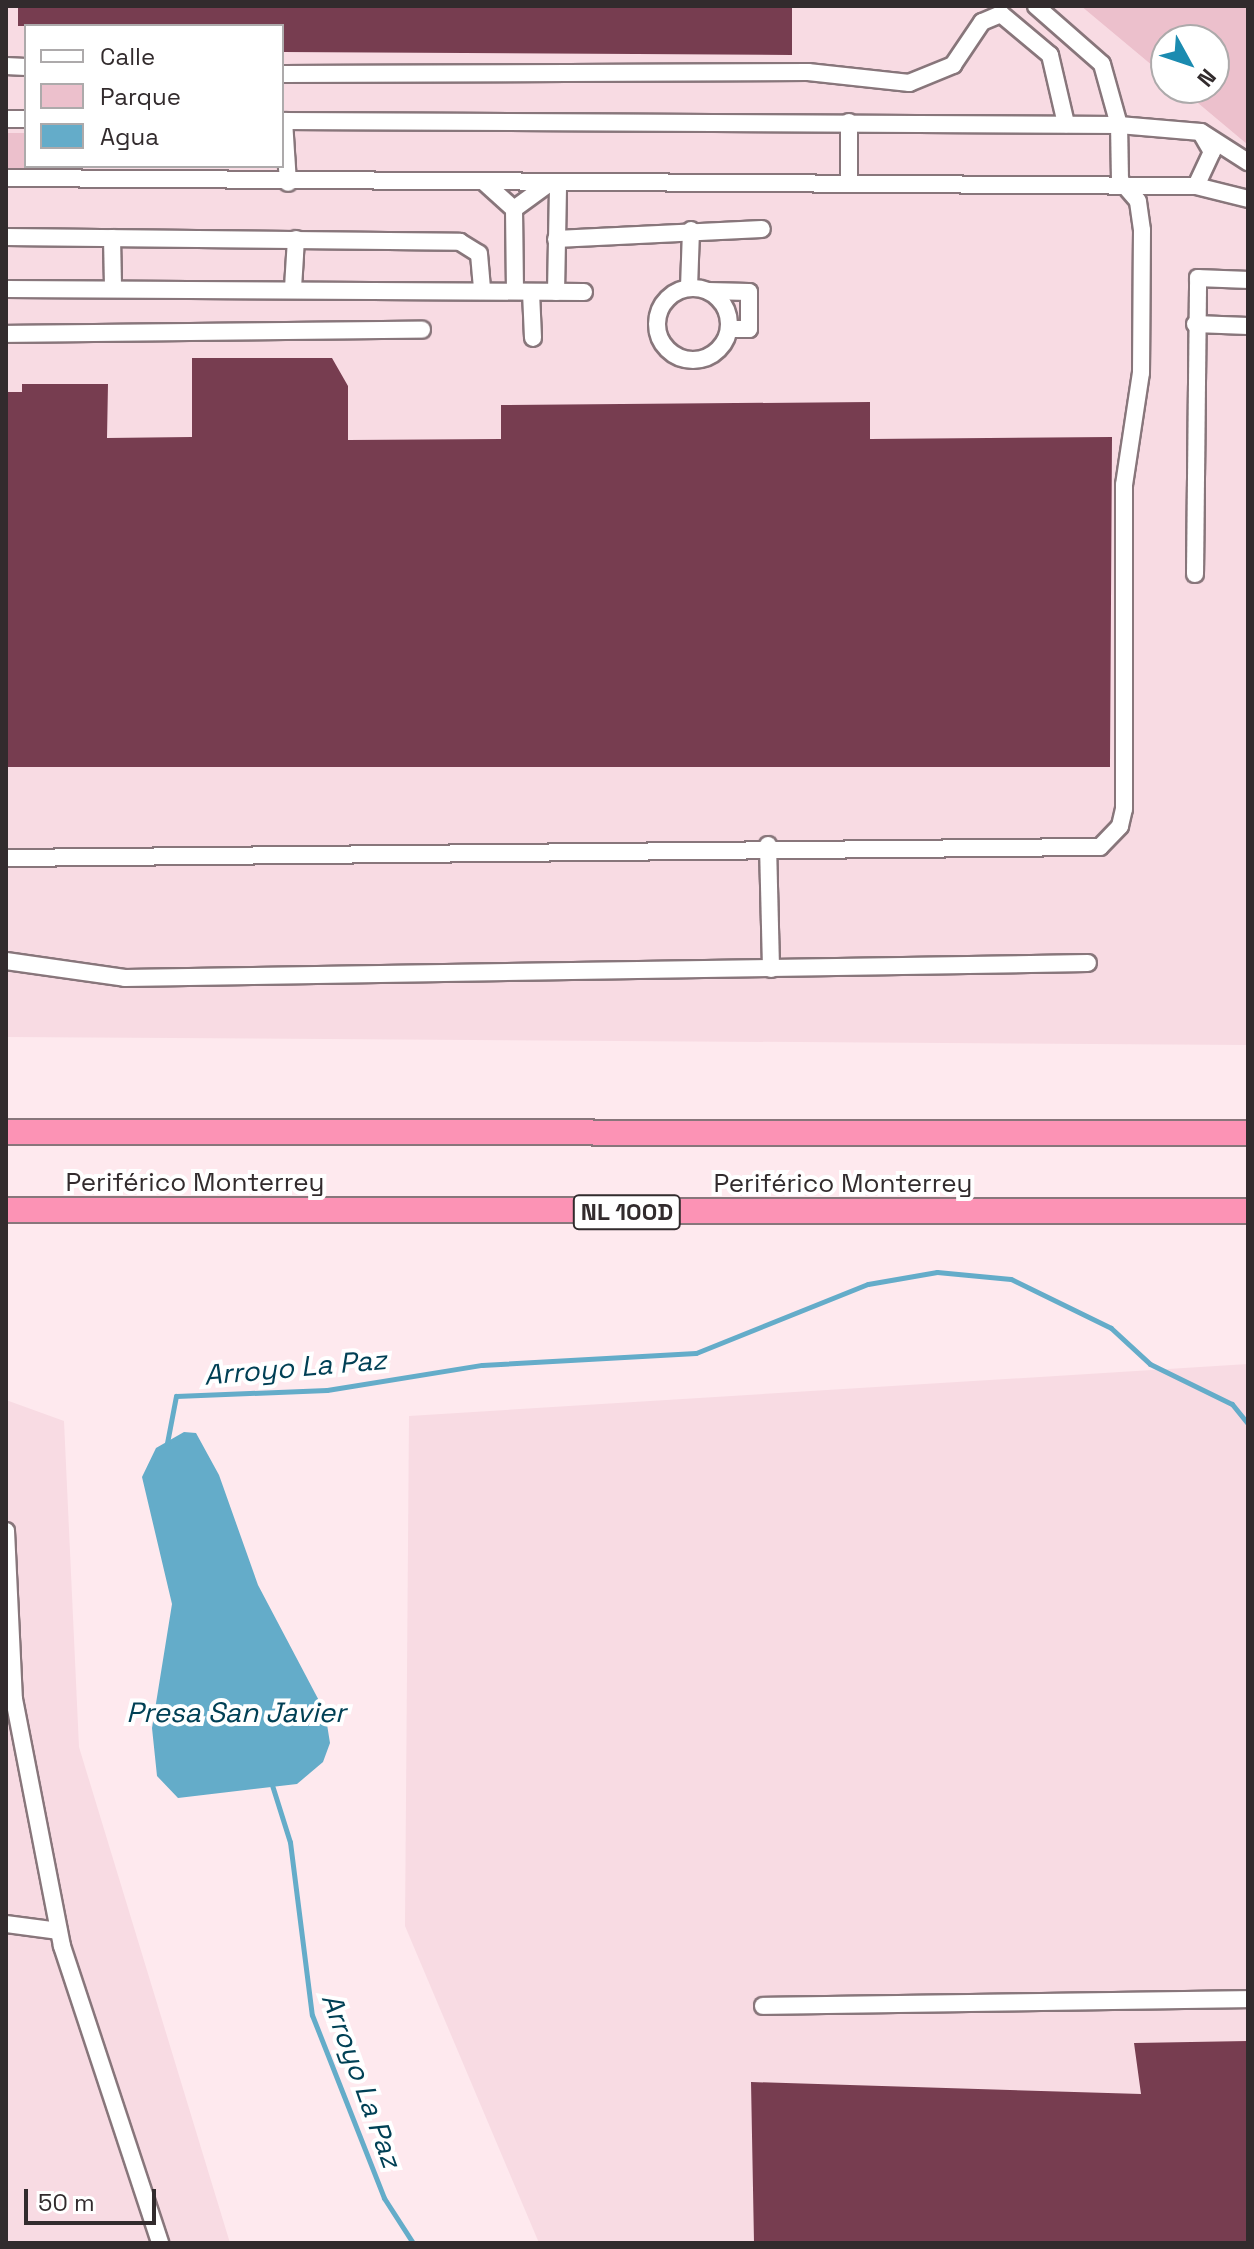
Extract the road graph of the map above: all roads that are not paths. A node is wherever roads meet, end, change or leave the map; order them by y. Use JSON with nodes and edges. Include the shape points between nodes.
{"nodes":[{"id":1,"x":1036,"y":6,"type":"edge"},
{"id":2,"x":284,"y":74,"type":"edge"},
{"id":3,"x":284,"y":121,"type":"edge"},
{"id":4,"x":849,"y":122,"type":"junction"},
{"id":5,"x":1066,"y":124,"type":"junction"},
{"id":6,"x":1119,"y":125,"type":"junction"},
{"id":7,"x":1201,"y":132,"type":"junction"},
{"id":8,"x":284,"y":133,"type":"edge"},
{"id":9,"x":1248,"y":162,"type":"edge"},
{"id":10,"x":6,"y":178,"type":"edge"},
{"id":11,"x":1120,"y":180,"type":"junction"},
{"id":12,"x":288,"y":183,"type":"junction"},
{"id":13,"x":485,"y":183,"type":"junction"},
{"id":14,"x":555,"y":183,"type":"junction"},
{"id":15,"x":849,"y":183,"type":"junction"},
{"id":16,"x":1196,"y":186,"type":"junction"},
{"id":17,"x":1248,"y":199,"type":"edge"},
{"id":18,"x":514,"y":209,"type":"junction"},
{"id":19,"x":762,"y":229,"type":"dead end"},
{"id":20,"x":691,"y":230,"type":"junction"},
{"id":21,"x":6,"y":237,"type":"edge"},
{"id":22,"x":112,"y":238,"type":"junction"},
{"id":23,"x":296,"y":239,"type":"junction"},
{"id":24,"x":556,"y":239,"type":"junction"},
{"id":25,"x":1248,"y":280,"type":"edge"},
{"id":26,"x":113,"y":287,"type":"junction"},
{"id":27,"x":293,"y":288,"type":"junction"},
{"id":28,"x":689,"y":288,"type":"junction"},
{"id":29,"x":6,"y":289,"type":"edge"},
{"id":30,"x":482,"y":291,"type":"junction"},
{"id":31,"x":708,"y":291,"type":"junction"},
{"id":32,"x":523,"y":292,"type":"junction"},
{"id":33,"x":556,"y":292,"type":"junction"},
{"id":34,"x":584,"y":292,"type":"dead end"},
{"id":35,"x":1195,"y":324,"type":"junction"},
{"id":36,"x":1248,"y":326,"type":"edge"},
{"id":37,"x":729,"y":329,"type":"junction"},
{"id":38,"x":422,"y":330,"type":"dead end"},
{"id":39,"x":6,"y":334,"type":"edge"},
{"id":40,"x":533,"y":338,"type":"dead end"},
{"id":41,"x":1195,"y":574,"type":"dead end"},
{"id":42,"x":768,"y":845,"type":"junction"},
{"id":43,"x":6,"y":858,"type":"edge"},
{"id":44,"x":6,"y":961,"type":"edge"},
{"id":45,"x":1088,"y":963,"type":"dead end"},
{"id":46,"x":771,"y":969,"type":"junction"},
{"id":47,"x":6,"y":1132,"type":"edge"},
{"id":48,"x":1248,"y":1133,"type":"edge"},
{"id":49,"x":6,"y":1210,"type":"edge"},
{"id":50,"x":1248,"y":1211,"type":"edge"},
{"id":51,"x":6,"y":1531,"type":"edge"},
{"id":52,"x":6,"y":1924,"type":"edge"},
{"id":53,"x":59,"y":1931,"type":"junction"},
{"id":54,"x":1248,"y":1999,"type":"edge"},
{"id":55,"x":763,"y":2006,"type":"dead end"},
{"id":56,"x":160,"y":2243,"type":"edge"}],
"edges":[{"from":1,"to":6,"type":"lane","via":[[1102,64]]},
{"from":2,"to":5,"type":"lane","via":[[808,72],[909,83],[953,65],[982,22],[1001,14],[1050,55]]},
{"from":3,"to":4,"type":"lane"},
{"from":4,"to":5,"type":"lane"},
{"from":4,"to":15,"type":"lane"},
{"from":5,"to":6,"type":"lane"},
{"from":6,"to":7,"type":"lane"},
{"from":6,"to":11,"type":"lane"},
{"from":7,"to":9,"type":"lane"},
{"from":7,"to":16,"type":"lane","via":[[1212,152]]},
{"from":8,"to":12,"type":"lane"},
{"from":10,"to":12,"type":"lane"},
{"from":11,"to":15,"type":"lane"},
{"from":11,"to":16,"type":"lane"},
{"from":11,"to":42,"type":"lane","via":[[1138,201],[1142,230],[1140,397],[1124,485],[1120,826],[1100,847],[1080,851]]},
{"from":12,"to":13,"type":"lane"},
{"from":13,"to":14,"type":"lane"},
{"from":13,"to":18,"type":"lane"},
{"from":14,"to":15,"type":"lane"},
{"from":14,"to":18,"type":"lane"},
{"from":14,"to":24,"type":"lane"},
{"from":16,"to":17,"type":"lane"},
{"from":18,"to":32,"type":"lane"},
{"from":19,"to":20,"type":"lane"},
{"from":20,"to":24,"type":"lane"},
{"from":20,"to":28,"type":"lane"},
{"from":21,"to":22,"type":"lane"},
{"from":22,"to":23,"type":"lane"},
{"from":22,"to":26,"type":"lane"},
{"from":23,"to":27,"type":"lane"},
{"from":23,"to":30,"type":"lane","via":[[460,242],[479,254]]},
{"from":24,"to":33,"type":"lane"},
{"from":25,"to":35,"type":"lane","via":[[1198,278]]},
{"from":26,"to":27,"type":"lane"},
{"from":26,"to":29,"type":"lane"},
{"from":27,"to":30,"type":"lane"},
{"from":28,"to":31,"type":"lane"},
{"from":28,"to":37,"type":"lane","via":[[659,311],[665,347],[699,360],[716,352]]},
{"from":30,"to":32,"type":"lane"},
{"from":31,"to":37,"type":"lane","via":[[723,303]]},
{"from":31,"to":37,"type":"lane","via":[[749,292],[749,329]]},
{"from":32,"to":33,"type":"lane"},
{"from":32,"to":40,"type":"lane"},
{"from":33,"to":34,"type":"lane"},
{"from":35,"to":36,"type":"lane"},
{"from":35,"to":41,"type":"lane"},
{"from":38,"to":39,"type":"lane"},
{"from":42,"to":43,"type":"lane"},
{"from":42,"to":46,"type":"lane"},
{"from":44,"to":46,"type":"lane","via":[[125,978]]},
{"from":45,"to":46,"type":"lane"},
{"from":47,"to":48,"type":"highway","name":"Periférico Monterrey"},
{"from":49,"to":50,"type":"highway","name":"Periférico Monterrey","number":"NL 100D"},
{"from":51,"to":53,"type":"lane","via":[[14,1699]]},
{"from":52,"to":53,"type":"lane"},
{"from":53,"to":56,"type":"lane"},
{"from":54,"to":55,"type":"lane"}]}
